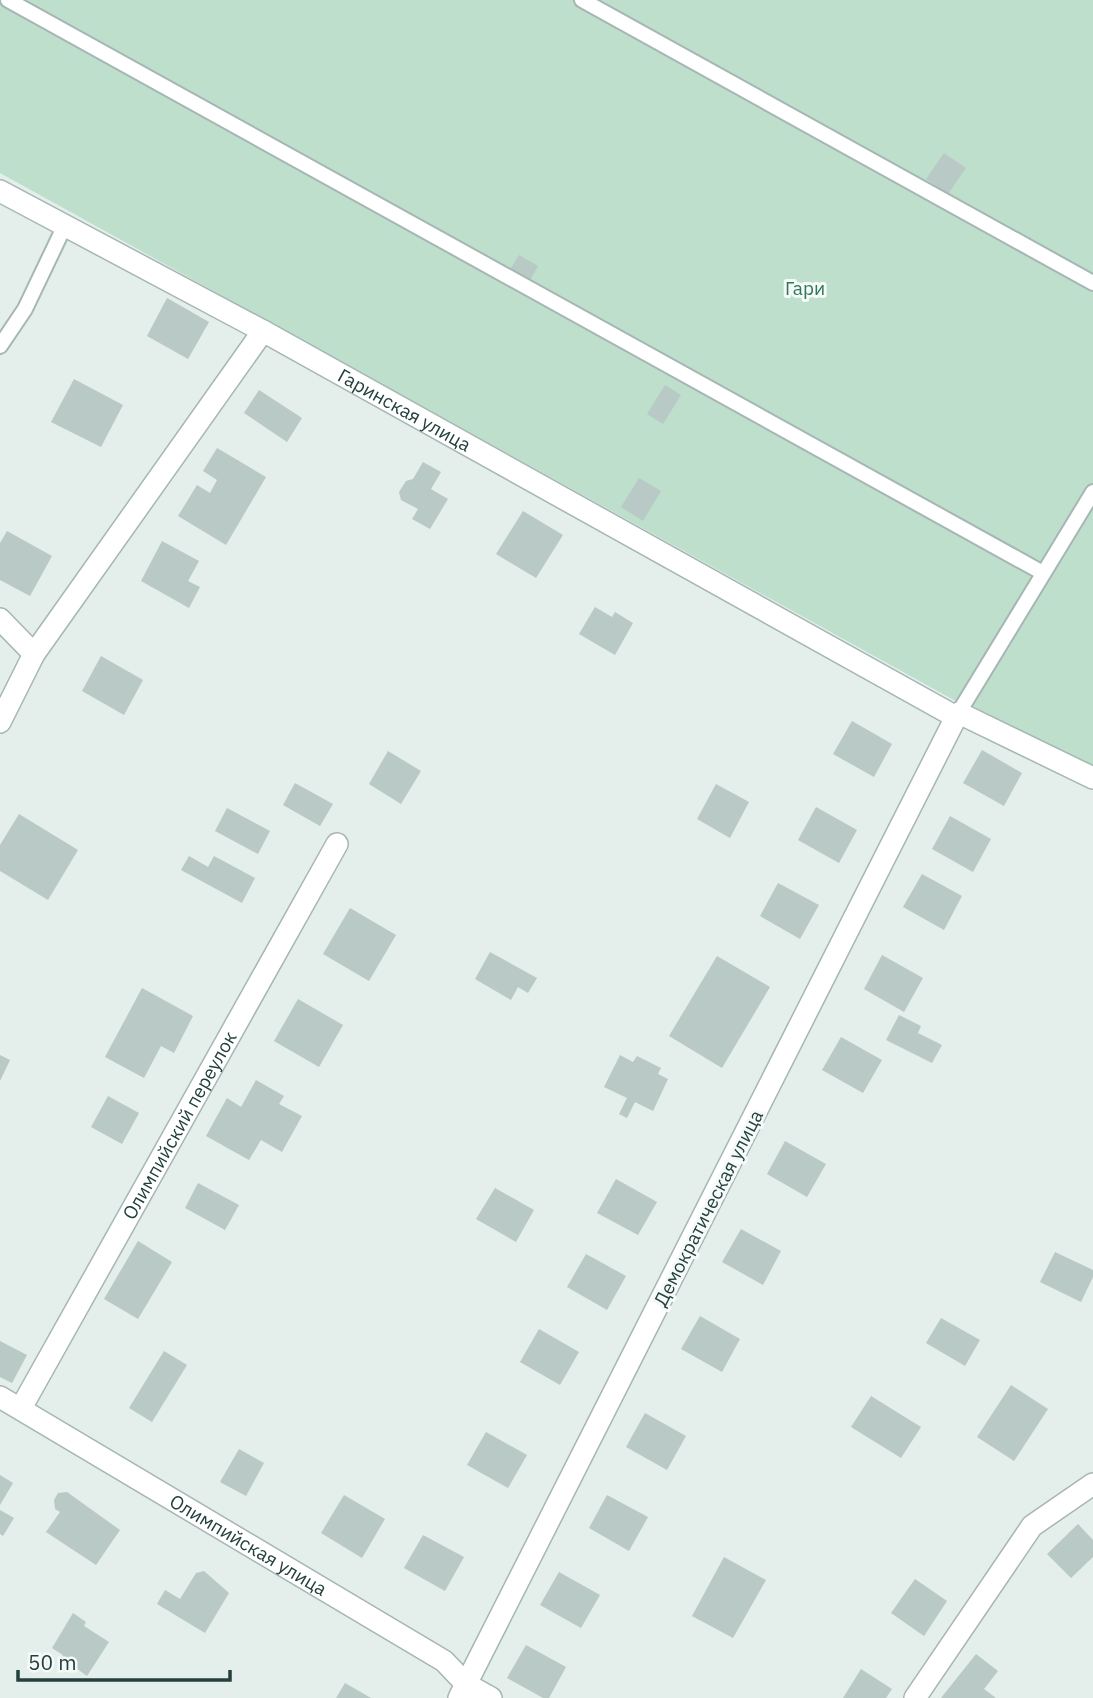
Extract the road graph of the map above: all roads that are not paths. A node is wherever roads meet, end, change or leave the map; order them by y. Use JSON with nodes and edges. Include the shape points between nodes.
{"nodes":[{"id":1,"x":8,"y":0,"type":"edge"},
{"id":2,"x":582,"y":0,"type":"edge"},
{"id":3,"x":0,"y":191,"type":"edge"},
{"id":4,"x":66,"y":223,"type":"junction"},
{"id":5,"x":1093,"y":283,"type":"edge"},
{"id":6,"x":263,"y":331,"type":"junction"},
{"id":7,"x":0,"y":346,"type":"edge"},
{"id":8,"x":1093,"y":492,"type":"edge"},
{"id":9,"x":1044,"y":573,"type":"junction"},
{"id":10,"x":0,"y":619,"type":"edge"},
{"id":11,"x":34,"y":654,"type":"junction"},
{"id":12,"x":958,"y":715,"type":"junction"},
{"id":13,"x":0,"y":722,"type":"edge"},
{"id":14,"x":1093,"y":778,"type":"edge"},
{"id":15,"x":337,"y":844,"type":"dead end"},
{"id":16,"x":0,"y":1396,"type":"edge"},
{"id":17,"x":21,"y":1408,"type":"junction"},
{"id":18,"x":1093,"y":1485,"type":"edge"},
{"id":19,"x":462,"y":1691,"type":"edge"},
{"id":20,"x":491,"y":1698,"type":"edge"},
{"id":21,"x":915,"y":1698,"type":"edge"}],
"edges":[{"from":1,"to":9,"type":"lane"},
{"from":2,"to":5,"type":"lane"},
{"from":3,"to":4,"type":"street","name":"Гаринская улица"},
{"from":4,"to":6,"type":"street","name":"Гаринская улица"},
{"from":4,"to":7,"type":"lane","via":[[25,309]]},
{"from":6,"to":11,"type":"street"},
{"from":6,"to":12,"type":"street","name":"Гаринская улица"},
{"from":8,"to":9,"type":"lane"},
{"from":9,"to":12,"type":"lane"},
{"from":10,"to":11,"type":"street"},
{"from":11,"to":13,"type":"street"},
{"from":12,"to":14,"type":"street","name":"Гаринская улица"},
{"from":12,"to":19,"type":"street","name":"Демократическая улица"},
{"from":15,"to":17,"type":"street","name":"Олимпийский переулок"},
{"from":16,"to":17,"type":"street","name":"Олимпийская улица"},
{"from":17,"to":19,"type":"street","name":"Олимпийская улица","via":[[444,1661]]},
{"from":18,"to":21,"type":"street","via":[[1032,1526]]},
{"from":19,"to":20,"type":"street","name":"Олимпийская улица"}]}
